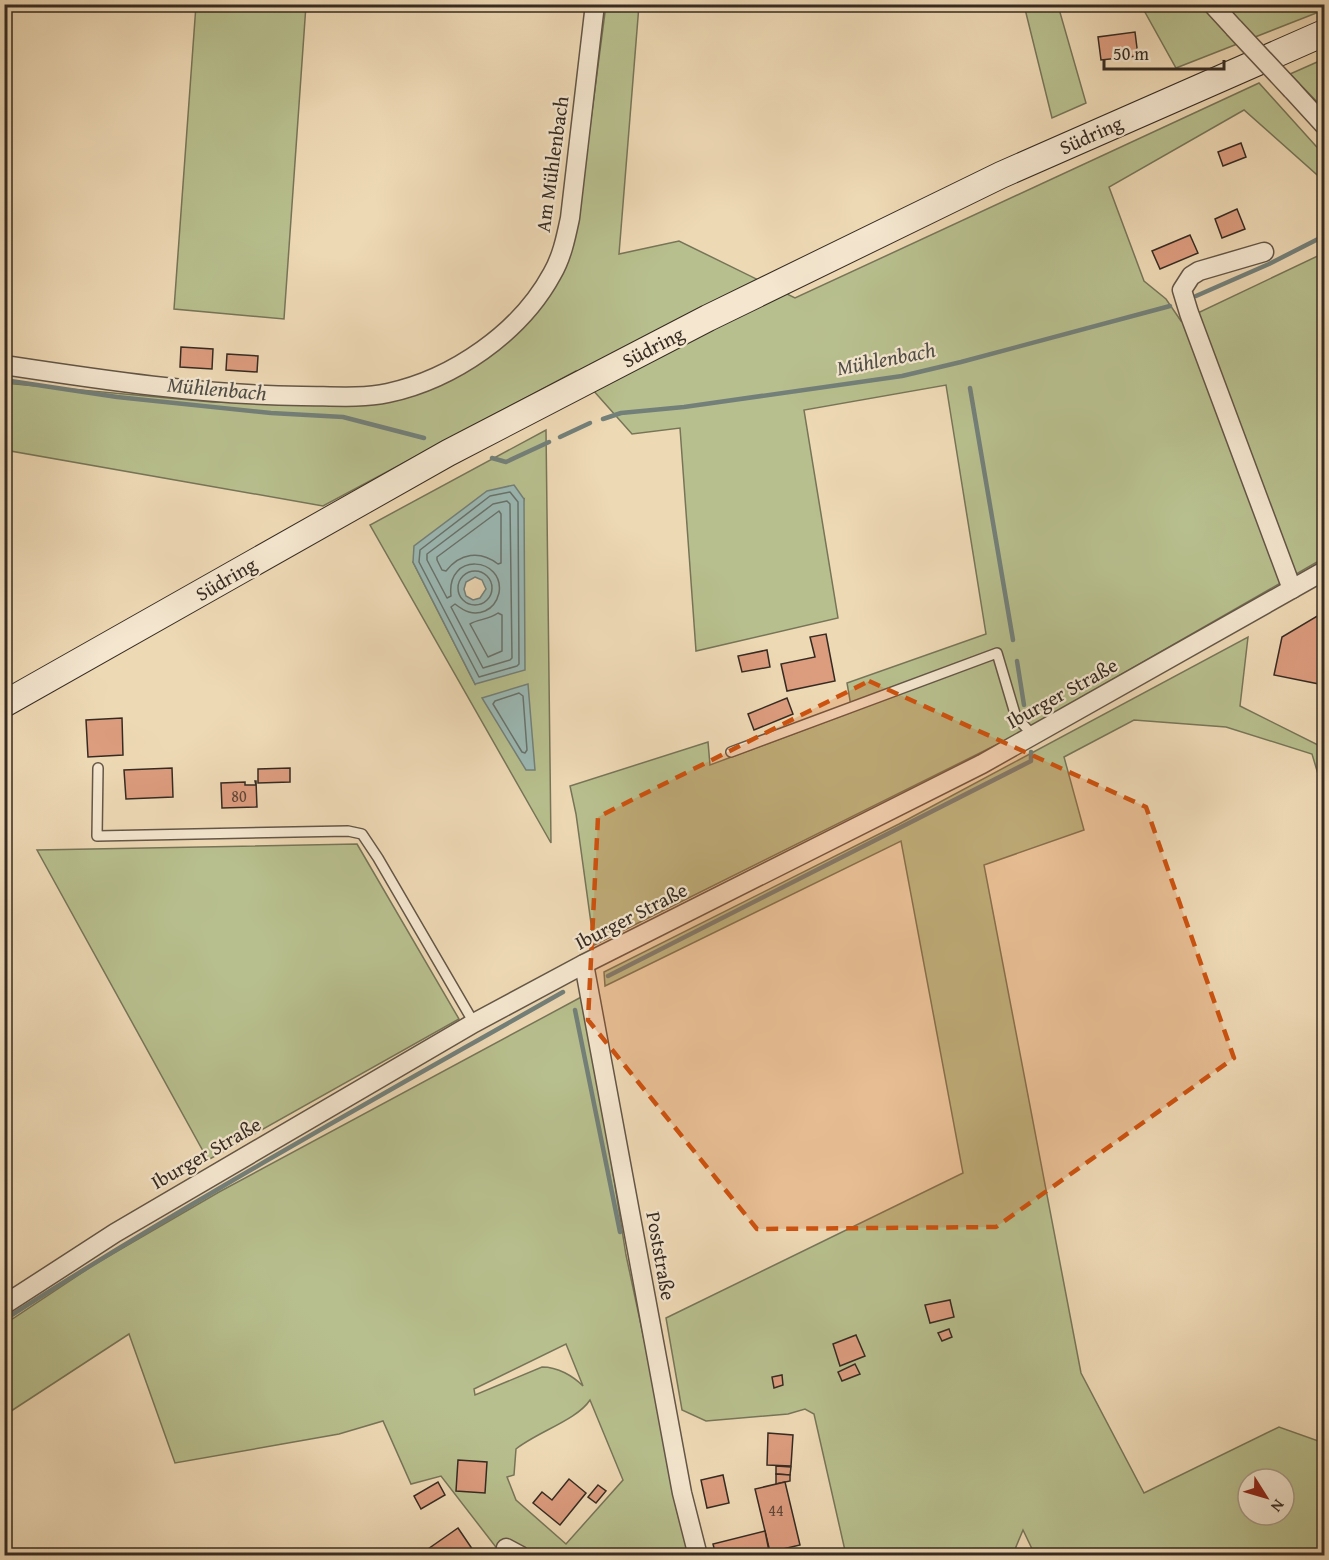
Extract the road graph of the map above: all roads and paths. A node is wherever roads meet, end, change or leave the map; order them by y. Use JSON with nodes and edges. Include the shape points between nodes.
{"nodes":[{"id":1,"x":595,"y":4,"type":"edge"},
{"id":2,"x":1212,"y":4,"type":"edge"},
{"id":3,"x":1324,"y":33,"type":"edge"},
{"id":4,"x":1324,"y":125,"type":"edge"},
{"id":5,"x":1264,"y":252,"type":"dead end"},
{"id":6,"x":4,"y":365,"type":"edge"},
{"id":7,"x":1324,"y":571,"type":"edge"},
{"id":8,"x":1292,"y":589,"type":"junction"},
{"id":9,"x":4,"y":704,"type":"edge"},
{"id":10,"x":1033,"y":735,"type":"junction"},
{"id":11,"x":731,"y":752,"type":"dead end"},
{"id":12,"x":98,"y":768,"type":"dead end"},
{"id":13,"x":584,"y":964,"type":"junction"},
{"id":14,"x":474,"y":1023,"type":"junction"},
{"id":15,"x":4,"y":1305,"type":"edge"},
{"id":16,"x":698,"y":1556,"type":"edge"}],
"edges":[{"from":1,"to":6,"type":"street","name":"Am Mühlenbach","via":[[565,242],[553,274],[531,304],[508,330],[467,359],[411,386],[357,396],[260,395],[159,387]]},
{"from":2,"to":4,"type":"street","bridge":true},
{"from":3,"to":9,"type":"main road","name":"Südring","via":[[1001,175],[708,318],[448,453]]},
{"from":5,"to":8,"type":"street","via":[[1199,271],[1182,290]]},
{"from":7,"to":8,"type":"street","name":"Iburger Straße"},
{"from":8,"to":10,"type":"street","name":"Iburger Straße"},
{"from":10,"to":11,"type":"lane","via":[[1016,717],[997,653]]},
{"from":10,"to":13,"type":"street","name":"Iburger Straße"},
{"from":12,"to":14,"type":"lane","via":[[97,836],[348,831],[362,834]]},
{"from":13,"to":14,"type":"street","name":"Iburger Straße"},
{"from":13,"to":16,"type":"street","name":"Poststraße","via":[[682,1493]]},
{"from":14,"to":15,"type":"street","name":"Iburger Straße","via":[[115,1233]]}]}
